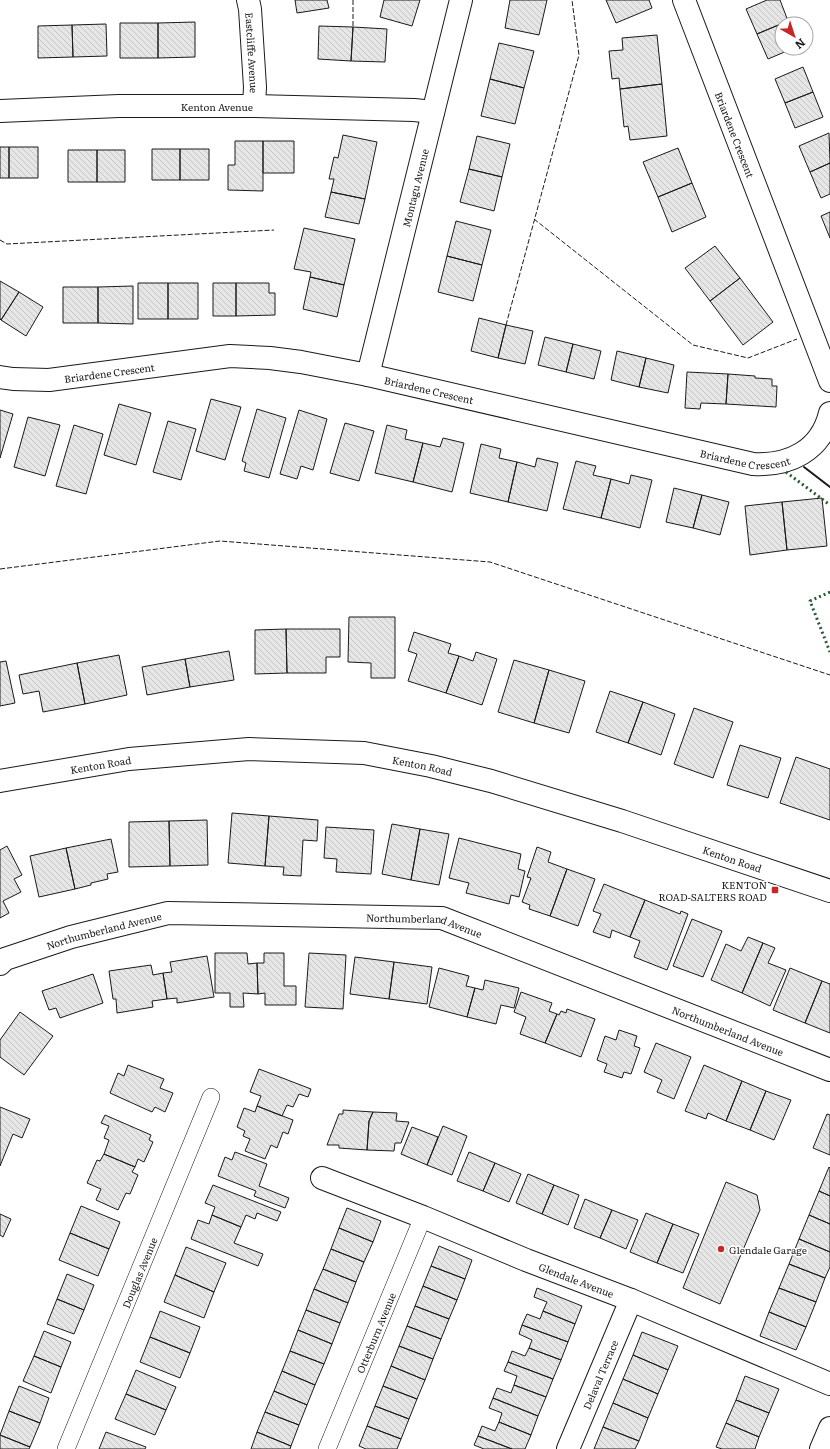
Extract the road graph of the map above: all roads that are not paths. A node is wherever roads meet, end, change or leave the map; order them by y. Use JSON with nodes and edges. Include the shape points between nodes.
{"nodes":[{"id":1,"x":248,"y":0,"type":"edge"},
{"id":2,"x":461,"y":0,"type":"edge"},
{"id":3,"x":684,"y":0,"type":"edge"},
{"id":4,"x":254,"y":106,"type":"junction"},
{"id":5,"x":0,"y":111,"type":"edge"},
{"id":6,"x":433,"y":112,"type":"junction"},
{"id":7,"x":368,"y":375,"type":"junction"},
{"id":8,"x":0,"y":377,"type":"edge"},
{"id":9,"x":830,"y":381,"type":"edge"},
{"id":10,"x":830,"y":413,"type":"edge"},
{"id":11,"x":0,"y":781,"type":"edge"},
{"id":12,"x":830,"y":891,"type":"edge"},
{"id":13,"x":0,"y":964,"type":"edge"},
{"id":14,"x":830,"y":1070,"type":"edge"},
{"id":15,"x":211,"y":1097,"type":"dead end"},
{"id":16,"x":322,"y":1178,"type":"dead end"},
{"id":17,"x":423,"y":1217,"type":"junction"},
{"id":18,"x":631,"y":1300,"type":"junction"},
{"id":19,"x":830,"y":1384,"type":"edge"},
{"id":20,"x":830,"y":1428,"type":"edge"},
{"id":21,"x":66,"y":1449,"type":"edge"},
{"id":22,"x":327,"y":1449,"type":"edge"},
{"id":23,"x":568,"y":1449,"type":"edge"},
{"id":24,"x":821,"y":1449,"type":"edge"}],
"edges":[{"from":1,"to":4,"type":"street","name":"Eastcliffe Avenue","via":[[255,87]]},
{"from":2,"to":6,"type":"street","name":"Montagu Avenue"},
{"from":3,"to":9,"type":"street","name":"Briardene Crescent"},
{"from":4,"to":5,"type":"street","name":"Kenton Avenue","via":[[118,106]]},
{"from":4,"to":6,"type":"street","name":"Kenton Avenue"},
{"from":6,"to":7,"type":"street","name":"Montagu Avenue"},
{"from":7,"to":8,"type":"street","name":"Briardene Crescent","via":[[301,362],[230,356],[50,380]]},
{"from":7,"to":10,"type":"street","name":"Briardene Crescent","via":[[753,464],[779,463],[804,452],[814,444],[822,432]]},
{"from":11,"to":12,"type":"street","name":"Kenton Road","via":[[129,759],[249,749],[364,753],[491,781],[622,820]]},
{"from":13,"to":14,"type":"street","name":"Northumberland Avenue","via":[[5,959],[70,937],[168,913],[442,918]]},
{"from":15,"to":21,"type":"street","name":"Douglas Avenue"},
{"from":16,"to":17,"type":"street","name":"Glendale Avenue"},
{"from":17,"to":18,"type":"street","name":"Glendale Avenue"},
{"from":17,"to":22,"type":"street","name":"Otterburn Avenue"},
{"from":18,"to":19,"type":"street","name":"Glendale Avenue"},
{"from":18,"to":23,"type":"street","name":"Delaval Terrace"},
{"from":20,"to":24,"type":"street"}]}
